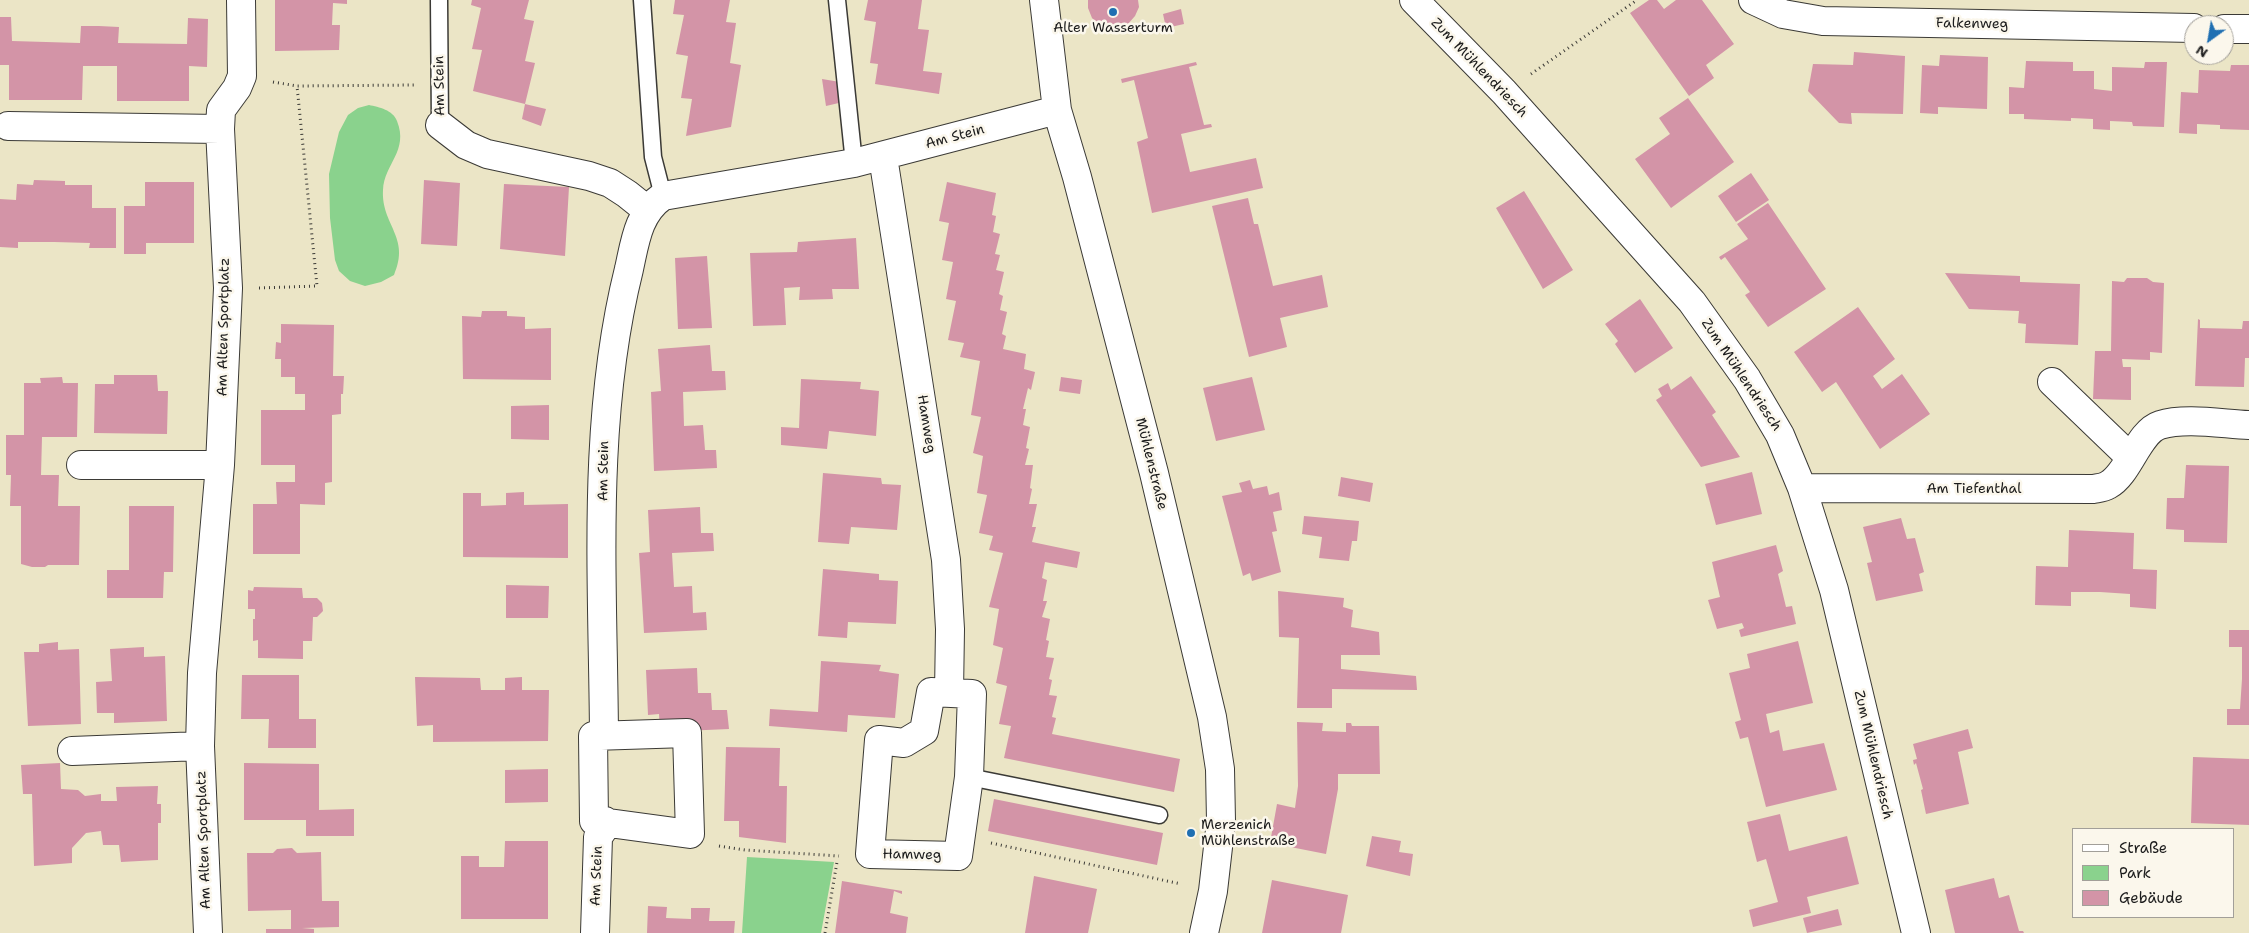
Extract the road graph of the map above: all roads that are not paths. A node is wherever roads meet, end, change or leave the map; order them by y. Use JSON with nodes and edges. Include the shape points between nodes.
{"nodes":[{"id":1,"x":241,"y":0,"type":"edge"},
{"id":2,"x":438,"y":0,"type":"edge"},
{"id":3,"x":642,"y":0,"type":"edge"},
{"id":4,"x":837,"y":0,"type":"edge"},
{"id":5,"x":1044,"y":0,"type":"edge"},
{"id":6,"x":1414,"y":0,"type":"edge"},
{"id":7,"x":1753,"y":0,"type":"edge"},
{"id":8,"x":2184,"y":28,"type":"edge"},
{"id":9,"x":2234,"y":29,"type":"edge"},
{"id":10,"x":2249,"y":29,"type":"edge"},
{"id":11,"x":1057,"y":110,"type":"junction"},
{"id":12,"x":440,"y":125,"type":"joint"},
{"id":13,"x":8,"y":126,"type":"dead end"},
{"id":14,"x":220,"y":128,"type":"junction"},
{"id":15,"x":883,"y":157,"type":"junction"},
{"id":16,"x":854,"y":163,"type":"junction"},
{"id":17,"x":655,"y":203,"type":"junction"},
{"id":18,"x":2052,"y":382,"type":"dead end"},
{"id":19,"x":2249,"y":424,"type":"edge"},
{"id":20,"x":2131,"y":458,"type":"junction"},
{"id":21,"x":81,"y":465,"type":"dead end"},
{"id":22,"x":220,"y":465,"type":"junction"},
{"id":23,"x":1802,"y":488,"type":"junction"},
{"id":24,"x":949,"y":693,"type":"junction"},
{"id":25,"x":604,"y":736,"type":"junction"},
{"id":26,"x":200,"y":746,"type":"junction"},
{"id":27,"x":72,"y":751,"type":"dead end"},
{"id":28,"x":969,"y":776,"type":"junction"},
{"id":29,"x":1160,"y":815,"type":"dead end"},
{"id":30,"x":605,"y":821,"type":"junction"},
{"id":31,"x":208,"y":933,"type":"edge"},
{"id":32,"x":595,"y":933,"type":"edge"},
{"id":33,"x":1204,"y":933,"type":"edge"},
{"id":34,"x":1916,"y":933,"type":"edge"}],
"edges":[{"from":1,"to":14,"type":"street","name":"Am Alten Sportplatz","via":[[242,76],[221,110]]},
{"from":2,"to":12,"type":"lane","name":"Am Stein"},
{"from":3,"to":17,"type":"lane"},
{"from":4,"to":16,"type":"lane"},
{"from":5,"to":11,"type":"street","name":"Mühlenstraße"},
{"from":6,"to":23,"type":"street","name":"Zum Mühlendriesch","via":[[1504,92],[1692,302],[1771,419]]},
{"from":7,"to":8,"type":"street","name":"Falkenweg","via":[[1783,14],[1823,21]]},
{"from":9,"to":10,"type":"street"},
{"from":11,"to":15,"type":"street","name":"Am Stein"},
{"from":11,"to":33,"type":"street","name":"Mühlenstraße","via":[[1152,464],[1212,717],[1220,769],[1221,821],[1213,891]]},
{"from":12,"to":17,"type":"street","name":"Am Stein","via":[[466,145],[488,154],[589,176]]},
{"from":13,"to":14,"type":"street"},
{"from":14,"to":22,"type":"street","name":"Am Alten Sportplatz","via":[[228,288]]},
{"from":15,"to":16,"type":"street","name":"Am Stein"},
{"from":15,"to":24,"type":"street","name":"Hamweg","via":[[946,560]]},
{"from":16,"to":17,"type":"street","name":"Am Stein"},
{"from":17,"to":25,"type":"street","name":"Am Stein","via":[[640,224],[611,359],[604,434]]},
{"from":18,"to":20,"type":"street"},
{"from":19,"to":20,"type":"street","name":"Am Tiefenthal","via":[[2177,422],[2158,426]]},
{"from":20,"to":23,"type":"street","name":"Am Tiefenthal","via":[[2115,480],[2093,489]]},
{"from":21,"to":22,"type":"street"},
{"from":22,"to":26,"type":"street","name":"Am Alten Sportplatz","via":[[202,673]]},
{"from":23,"to":34,"type":"street","name":"Zum Mühlendriesch","via":[[1834,590]]},
{"from":24,"to":28,"type":"street","name":"Hamweg","via":[[972,694]]},
{"from":24,"to":28,"type":"street","name":"Hamweg","via":[[931,692],[924,731],[904,743],[879,740],[870,854],[958,856]]},
{"from":25,"to":30,"type":"street","via":[[593,736],[594,821]]},
{"from":25,"to":30,"type":"street","via":[[687,733],[690,834]]},
{"from":26,"to":27,"type":"street"},
{"from":26,"to":31,"type":"street","name":"Am Alten Sportplatz"},
{"from":28,"to":29,"type":"lane"},
{"from":30,"to":32,"type":"street","name":"Am Stein","via":[[605,828],[598,837]]}]}
